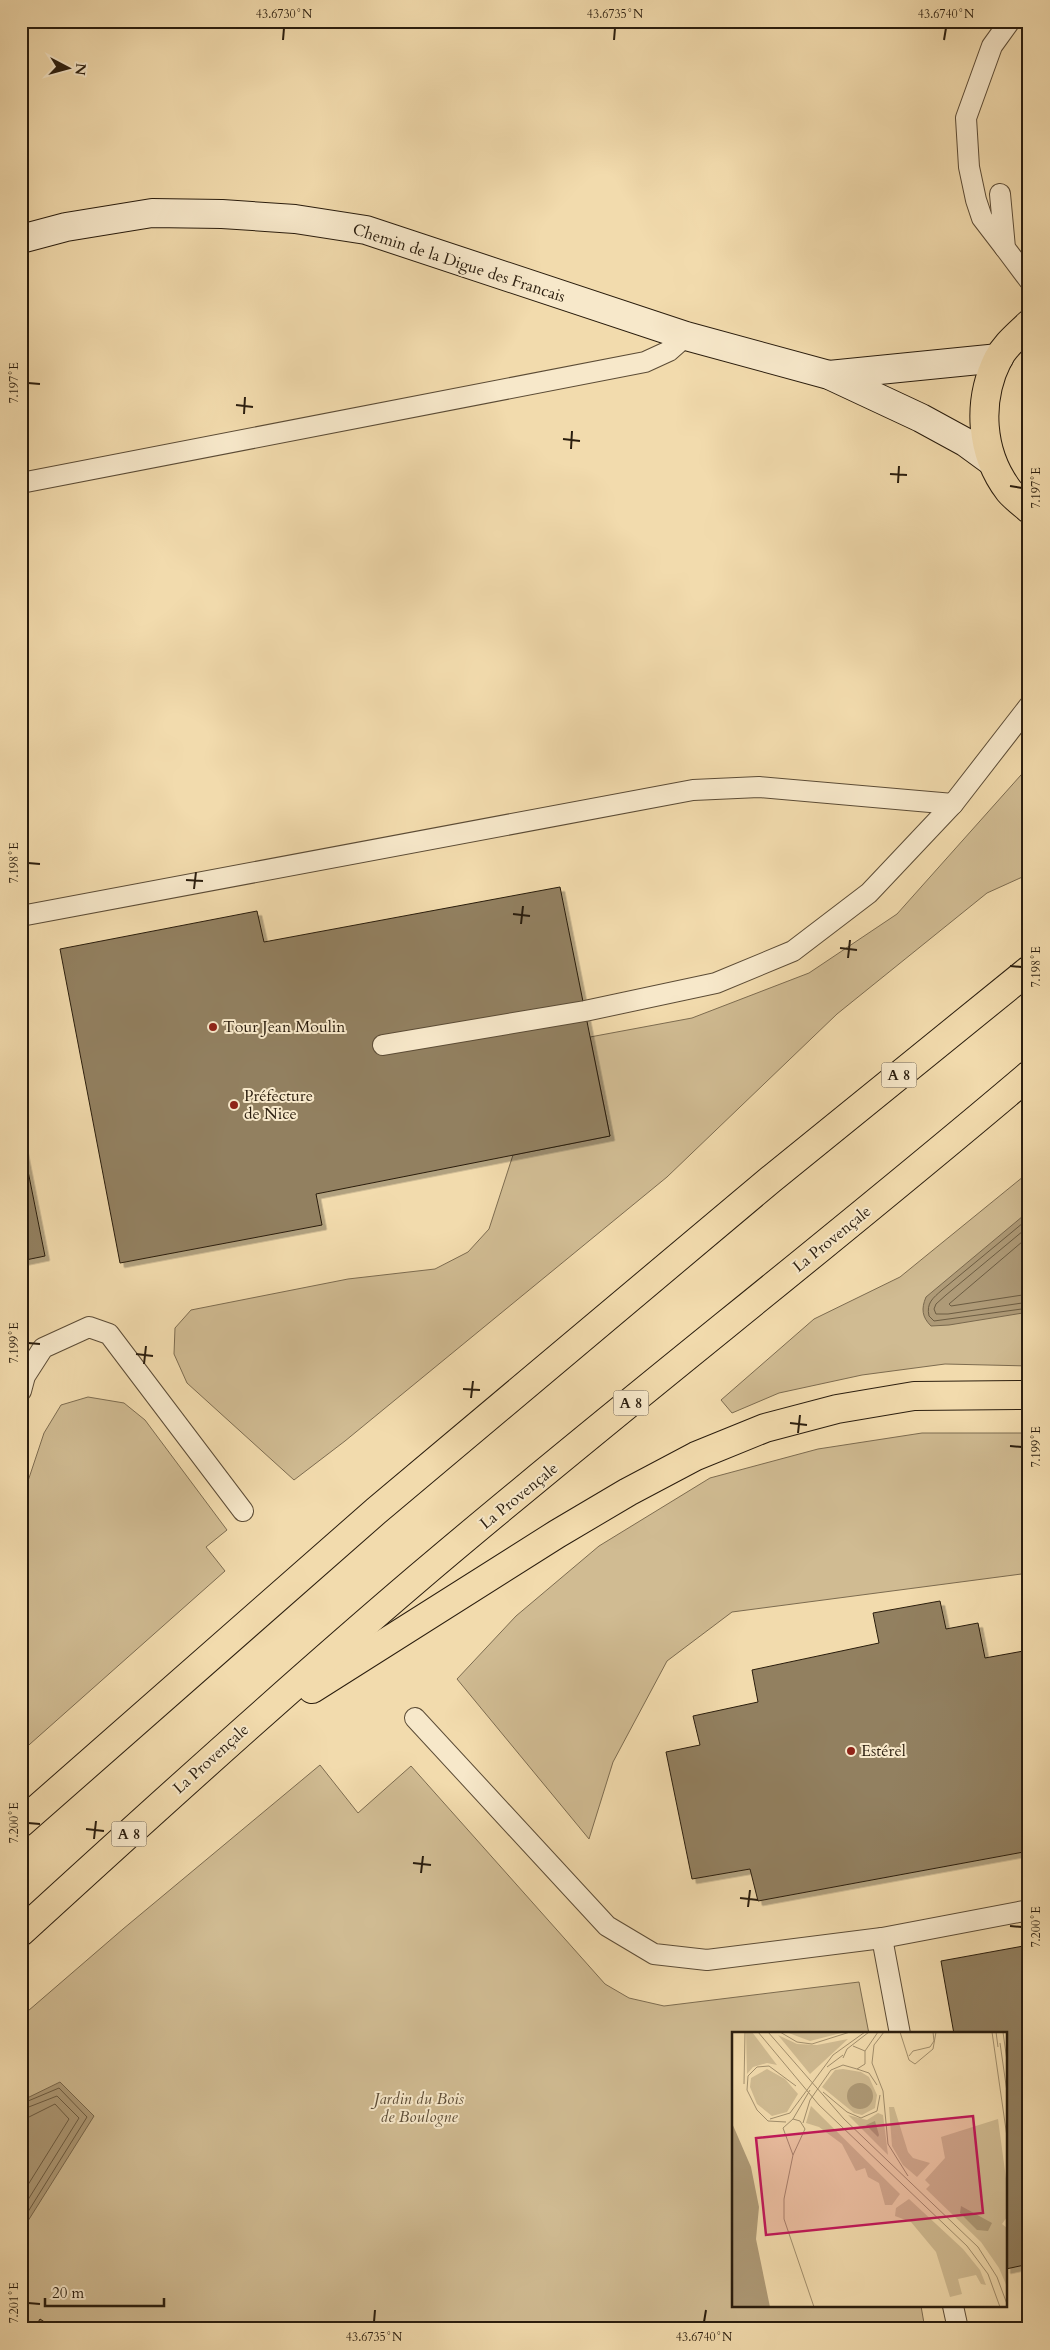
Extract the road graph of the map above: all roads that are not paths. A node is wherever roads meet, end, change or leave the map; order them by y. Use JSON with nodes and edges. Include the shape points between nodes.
{"nodes":[{"id":1,"x":1010,"y":21,"type":"edge"},
{"id":2,"x":1000,"y":194,"type":"dead end"},
{"id":3,"x":21,"y":239,"type":"edge"},
{"id":4,"x":1005,"y":248,"type":"junction"},
{"id":5,"x":1029,"y":280,"type":"edge"},
{"id":6,"x":1029,"y":324,"type":"edge"},
{"id":7,"x":686,"y":336,"type":"junction"},
{"id":8,"x":999,"y":358,"type":"junction"},
{"id":9,"x":829,"y":375,"type":"junction"},
{"id":10,"x":991,"y":461,"type":"junction"},
{"id":11,"x":21,"y":483,"type":"edge"},
{"id":12,"x":1029,"y":509,"type":"edge"},
{"id":13,"x":1029,"y":706,"type":"edge"},
{"id":14,"x":953,"y":804,"type":"junction"},
{"id":15,"x":21,"y":916,"type":"edge"},
{"id":16,"x":1029,"y":970,"type":"edge"},
{"id":17,"x":383,"y":1045,"type":"dead end"},
{"id":18,"x":1029,"y":1075,"type":"edge"},
{"id":19,"x":21,"y":1391,"type":"edge"},
{"id":20,"x":1029,"y":1395,"type":"edge"},
{"id":21,"x":243,"y":1511,"type":"dead end"},
{"id":22,"x":415,"y":1718,"type":"dead end"},
{"id":23,"x":237,"y":1736,"type":"junction"},
{"id":24,"x":21,"y":1823,"type":"edge"},
{"id":25,"x":1029,"y":1910,"type":"edge"},
{"id":26,"x":21,"y":1932,"type":"edge"},
{"id":27,"x":882,"y":1938,"type":"junction"},
{"id":28,"x":900,"y":2032,"type":"edge"},
{"id":29,"x":953,"y":2308,"type":"edge"},
{"id":30,"x":958,"y":2329,"type":"edge"}],
"edges":[{"from":1,"to":4,"type":"lane","via":[[992,46],[966,118],[969,167],[976,200],[982,218]]},
{"from":2,"to":4,"type":"lane"},
{"from":3,"to":7,"type":"main road","name":"Chemin de la Digue des Francais","via":[[66,227],[152,213],[295,219],[366,230]]},
{"from":4,"to":5,"type":"lane"},
{"from":6,"to":8,"type":"main road"},
{"from":7,"to":9,"type":"main road","name":"Chemin de la Digue des Francais"},
{"from":7,"to":11,"type":"lane","via":[[669,350],[645,362]]},
{"from":8,"to":9,"type":"main road"},
{"from":8,"to":10,"type":"main road","via":[[986,392],[984,426]]},
{"from":9,"to":10,"type":"main road","via":[[921,418],[965,442]]},
{"from":10,"to":12,"type":"main road","via":[[1009,491]]},
{"from":13,"to":14,"type":"lane"},
{"from":14,"to":15,"type":"lane","via":[[759,787],[693,790]]},
{"from":14,"to":17,"type":"lane","via":[[869,893],[793,952],[716,983],[585,1011]]},
{"from":16,"to":24,"type":"main road","number":"A 8","via":[[770,1180],[376,1510]]},
{"from":18,"to":23,"type":"main road","name":"La Provençale","number":"A 8","via":[[420,1577]]},
{"from":19,"to":21,"type":"lane","via":[[25,1376],[43,1348],[89,1327],[109,1334]]},
{"from":20,"to":23,"type":"main road","via":[[914,1396],[837,1409],[765,1428],[696,1456],[557,1534]]},
{"from":22,"to":27,"type":"lane","via":[[607,1926],[654,1954],[707,1960]]},
{"from":23,"to":26,"type":"main road","name":"La Provençale","number":"A 8"},
{"from":25,"to":27,"type":"lane"},
{"from":27,"to":28,"type":"lane"},
{"from":29,"to":30,"type":"lane"}]}
